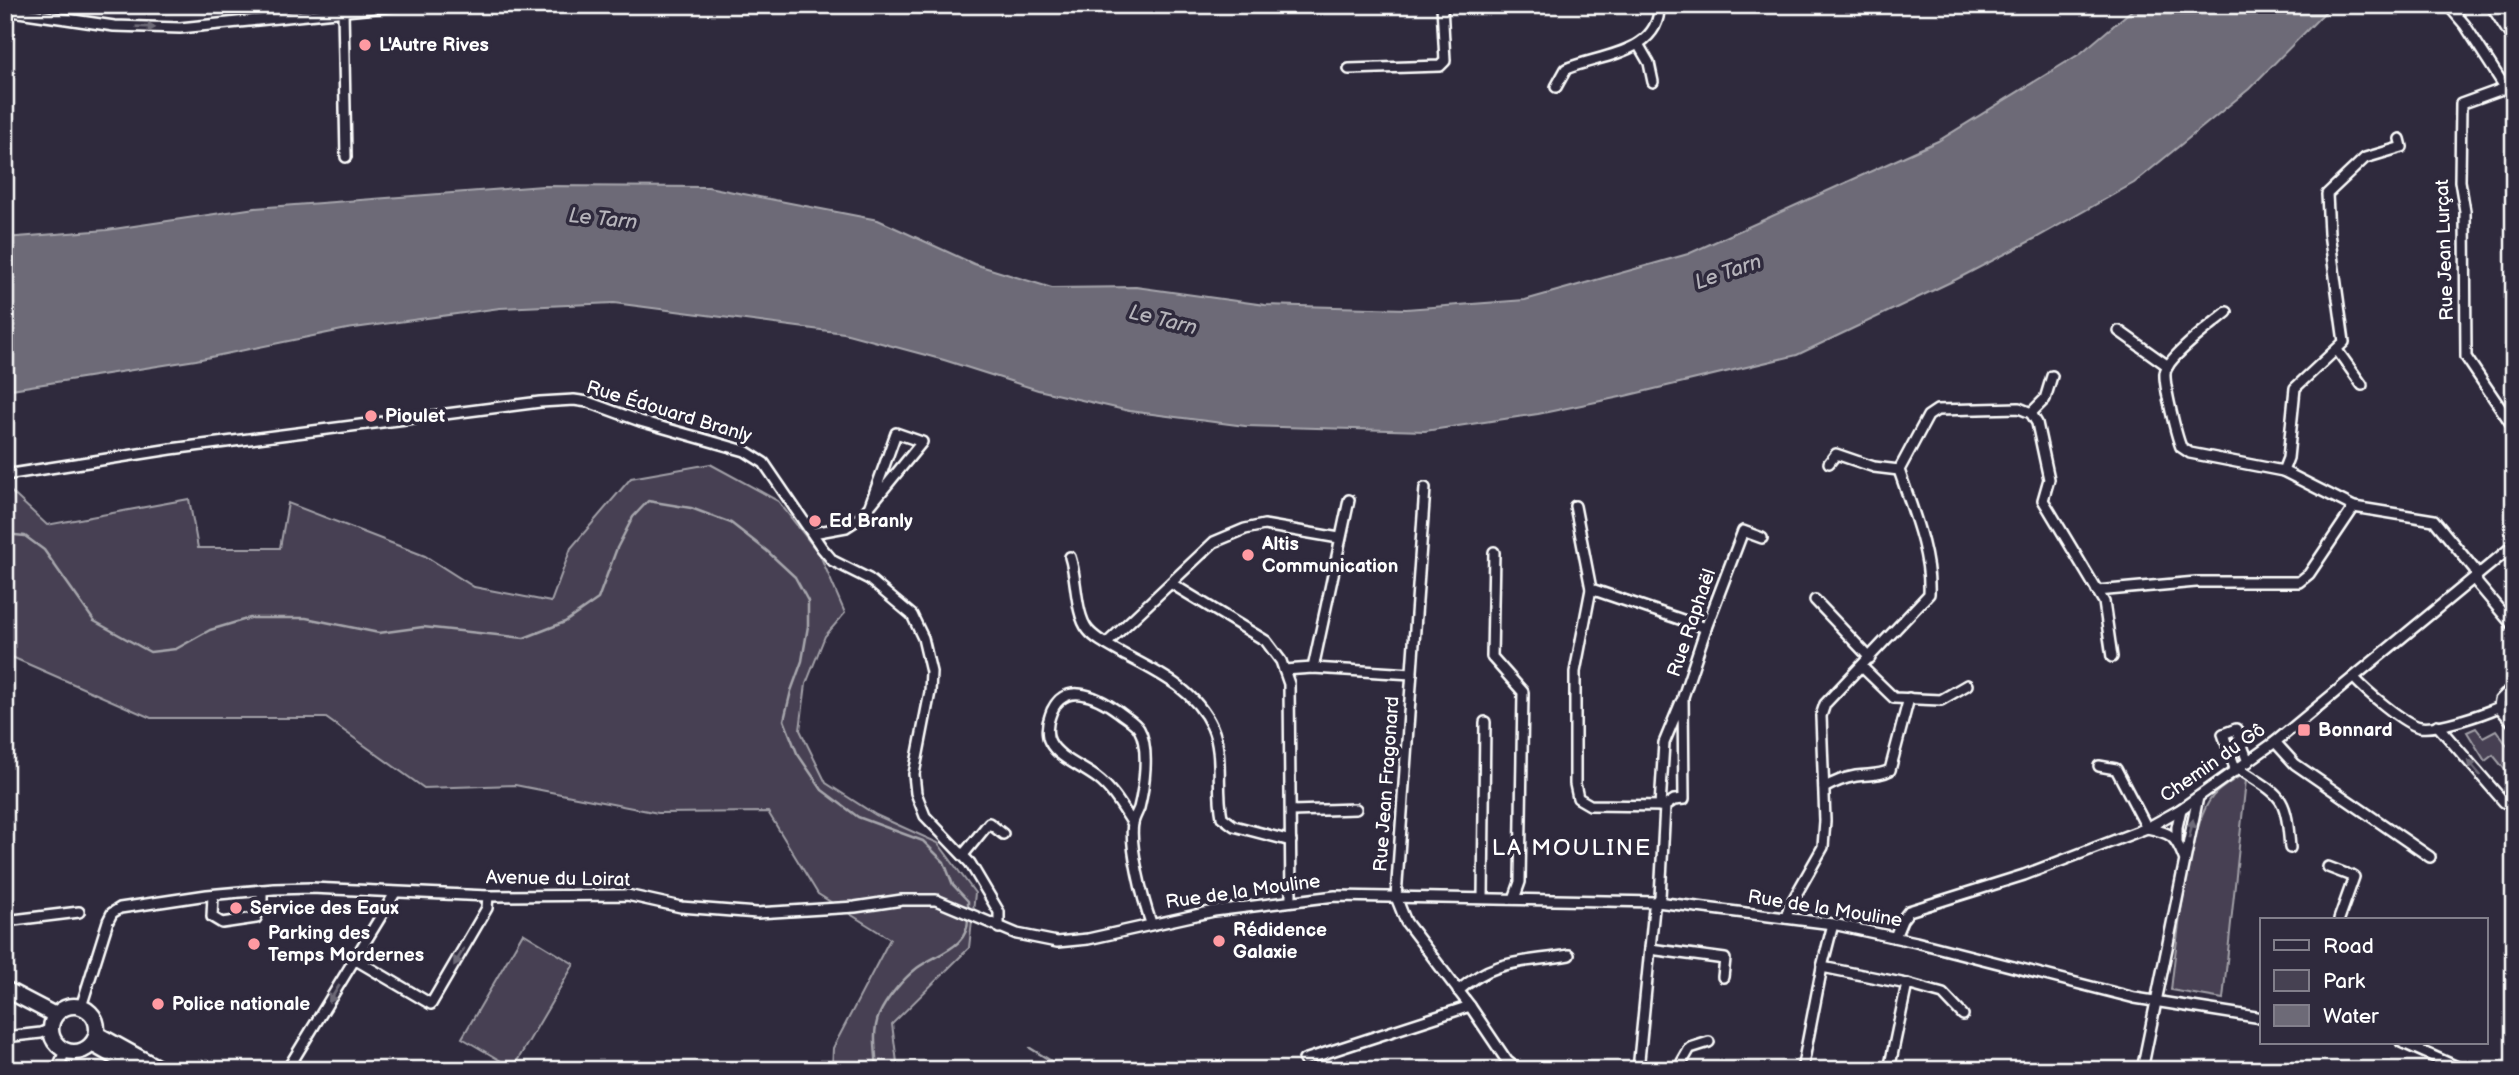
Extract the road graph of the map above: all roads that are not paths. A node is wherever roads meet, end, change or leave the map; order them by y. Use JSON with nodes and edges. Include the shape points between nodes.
{"nodes":[{"id":1,"x":404,"y":5,"type":"edge"},
{"id":2,"x":1442,"y":5,"type":"edge"},
{"id":3,"x":1659,"y":5,"type":"edge"},
{"id":4,"x":2448,"y":5,"type":"edge"},
{"id":5,"x":2495,"y":5,"type":"edge"},
{"id":6,"x":359,"y":7,"type":"edge"},
{"id":7,"x":5,"y":10,"type":"edge"},
{"id":8,"x":343,"y":10,"type":"junction"},
{"id":9,"x":2514,"y":35,"type":"edge"},
{"id":10,"x":1638,"y":44,"type":"junction"},
{"id":11,"x":1349,"y":69,"type":"dead end"},
{"id":12,"x":1653,"y":82,"type":"dead end"},
{"id":13,"x":1556,"y":88,"type":"dead end"},
{"id":14,"x":2505,"y":88,"type":"junction"},
{"id":15,"x":2514,"y":102,"type":"edge"},
{"id":16,"x":2400,"y":139,"type":"dead end"},
{"id":17,"x":346,"y":157,"type":"dead end"},
{"id":18,"x":2227,"y":312,"type":"dead end"},
{"id":19,"x":2119,"y":331,"type":"dead end"},
{"id":20,"x":2337,"y":349,"type":"junction"},
{"id":21,"x":2168,"y":366,"type":"junction"},
{"id":22,"x":2052,"y":376,"type":"dead end"},
{"id":23,"x":2361,"y":385,"type":"dead end"},
{"id":24,"x":2031,"y":413,"type":"junction"},
{"id":25,"x":2514,"y":428,"type":"edge"},
{"id":26,"x":1829,"y":463,"type":"dead end"},
{"id":27,"x":1899,"y":470,"type":"junction"},
{"id":28,"x":2283,"y":471,"type":"junction"},
{"id":29,"x":5,"y":475,"type":"edge"},
{"id":30,"x":1424,"y":488,"type":"dead end"},
{"id":31,"x":1349,"y":500,"type":"dead end"},
{"id":32,"x":1575,"y":506,"type":"dead end"},
{"id":33,"x":2354,"y":507,"type":"junction"},
{"id":34,"x":869,"y":508,"type":"junction"},
{"id":35,"x":813,"y":533,"type":"junction"},
{"id":36,"x":1339,"y":538,"type":"junction"},
{"id":37,"x":1762,"y":538,"type":"dead end"},
{"id":38,"x":2514,"y":545,"type":"edge"},
{"id":39,"x":1494,"y":552,"type":"dead end"},
{"id":40,"x":1070,"y":558,"type":"dead end"},
{"id":41,"x":2476,"y":577,"type":"junction"},
{"id":42,"x":1172,"y":584,"type":"junction"},
{"id":43,"x":1591,"y":589,"type":"junction"},
{"id":44,"x":2097,"y":591,"type":"junction"},
{"id":45,"x":1815,"y":600,"type":"dead end"},
{"id":46,"x":2514,"y":626,"type":"edge"},
{"id":47,"x":1706,"y":628,"type":"junction"},
{"id":48,"x":1106,"y":645,"type":"junction"},
{"id":49,"x":2112,"y":657,"type":"dead end"},
{"id":50,"x":1870,"y":658,"type":"junction"},
{"id":51,"x":1861,"y":667,"type":"junction"},
{"id":52,"x":1313,"y":668,"type":"junction"},
{"id":53,"x":1284,"y":670,"type":"junction"},
{"id":54,"x":1412,"y":674,"type":"junction"},
{"id":55,"x":2354,"y":678,"type":"junction"},
{"id":56,"x":1967,"y":685,"type":"dead end"},
{"id":57,"x":2514,"y":686,"type":"edge"},
{"id":58,"x":1683,"y":697,"type":"junction"},
{"id":59,"x":1909,"y":698,"type":"junction"},
{"id":60,"x":2499,"y":707,"type":"junction"},
{"id":61,"x":1485,"y":722,"type":"dead end"},
{"id":62,"x":2514,"y":724,"type":"edge"},
{"id":63,"x":2437,"y":725,"type":"junction"},
{"id":64,"x":2275,"y":742,"type":"junction"},
{"id":65,"x":2248,"y":762,"type":"junction"},
{"id":66,"x":2099,"y":766,"type":"dead end"},
{"id":67,"x":2238,"y":770,"type":"junction"},
{"id":68,"x":1824,"y":788,"type":"junction"},
{"id":69,"x":2198,"y":797,"type":"junction"},
{"id":70,"x":1662,"y":806,"type":"junction"},
{"id":71,"x":2514,"y":806,"type":"edge"},
{"id":72,"x":1356,"y":809,"type":"dead end"},
{"id":73,"x":2181,"y":809,"type":"junction"},
{"id":74,"x":1291,"y":811,"type":"junction"},
{"id":75,"x":1133,"y":824,"type":"junction"},
{"id":76,"x":2147,"y":828,"type":"junction"},
{"id":77,"x":1003,"y":834,"type":"dead end"},
{"id":78,"x":1291,"y":841,"type":"junction"},
{"id":79,"x":2177,"y":841,"type":"junction"},
{"id":80,"x":2290,"y":848,"type":"dead end"},
{"id":81,"x":963,"y":855,"type":"junction"},
{"id":82,"x":2430,"y":857,"type":"dead end"},
{"id":83,"x":2184,"y":860,"type":"junction"},
{"id":84,"x":2328,"y":867,"type":"dead end"},
{"id":85,"x":262,"y":890,"type":"junction"},
{"id":86,"x":395,"y":893,"type":"junction"},
{"id":87,"x":213,"y":895,"type":"junction"},
{"id":88,"x":488,"y":896,"type":"junction"},
{"id":89,"x":1396,"y":897,"type":"junction"},
{"id":90,"x":1483,"y":898,"type":"junction"},
{"id":91,"x":1514,"y":899,"type":"junction"},
{"id":92,"x":936,"y":900,"type":"joint"},
{"id":93,"x":1291,"y":901,"type":"junction"},
{"id":94,"x":1657,"y":902,"type":"junction"},
{"id":95,"x":79,"y":912,"type":"dead end"},
{"id":96,"x":1786,"y":918,"type":"junction"},
{"id":97,"x":2339,"y":918,"type":"edge"},
{"id":98,"x":5,"y":921,"type":"edge"},
{"id":99,"x":1151,"y":923,"type":"junction"},
{"id":100,"x":1833,"y":924,"type":"junction"},
{"id":101,"x":999,"y":928,"type":"junction"},
{"id":102,"x":1895,"y":937,"type":"junction"},
{"id":103,"x":1650,"y":949,"type":"junction"},
{"id":104,"x":1569,"y":955,"type":"dead end"},
{"id":105,"x":356,"y":960,"type":"junction"},
{"id":106,"x":1822,"y":967,"type":"junction"},
{"id":107,"x":1723,"y":977,"type":"dead end"},
{"id":108,"x":1907,"y":984,"type":"junction"},
{"id":109,"x":5,"y":989,"type":"edge"},
{"id":110,"x":1458,"y":991,"type":"junction"},
{"id":111,"x":2155,"y":1002,"type":"junction"},
{"id":112,"x":1470,"y":1006,"type":"junction"},
{"id":113,"x":81,"y":1007,"type":"junction"},
{"id":114,"x":1963,"y":1015,"type":"dead end"},
{"id":115,"x":2260,"y":1018,"type":"edge"},
{"id":116,"x":52,"y":1022,"type":"junction"},
{"id":117,"x":5,"y":1037,"type":"edge"},
{"id":118,"x":94,"y":1039,"type":"junction"},
{"id":119,"x":1709,"y":1042,"type":"dead end"},
{"id":120,"x":2406,"y":1044,"type":"edge"},
{"id":121,"x":65,"y":1051,"type":"junction"},
{"id":122,"x":1304,"y":1060,"type":"dead end"},
{"id":123,"x":57,"y":1070,"type":"edge"},
{"id":124,"x":138,"y":1070,"type":"edge"},
{"id":125,"x":162,"y":1070,"type":"edge"},
{"id":126,"x":288,"y":1070,"type":"edge"},
{"id":127,"x":1517,"y":1070,"type":"edge"},
{"id":128,"x":1638,"y":1070,"type":"edge"},
{"id":129,"x":1681,"y":1070,"type":"edge"},
{"id":130,"x":1802,"y":1070,"type":"edge"},
{"id":131,"x":1889,"y":1070,"type":"edge"},
{"id":132,"x":2142,"y":1070,"type":"edge"},
{"id":133,"x":2464,"y":1070,"type":"edge"}],
"edges":[{"from":1,"to":6,"type":"street"},
{"from":2,"to":11,"type":"street","via":[[1445,61],[1440,66]]},
{"from":3,"to":10,"type":"street","via":[[1655,25]]},
{"from":4,"to":14,"type":"street"},
{"from":5,"to":9,"type":"highway"},
{"from":6,"to":8,"type":"street"},
{"from":7,"to":8,"type":"street","one_way":true,"via":[[114,26],[180,28]]},
{"from":8,"to":17,"type":"street"},
{"from":10,"to":12,"type":"street"},
{"from":10,"to":13,"type":"street","via":[[1566,69]]},
{"from":14,"to":15,"type":"street"},
{"from":14,"to":25,"type":"street","name":"Rue Jean Lurçat","via":[[2461,104],[2460,181],[2465,211],[2466,357]]},
{"from":16,"to":20,"type":"street","via":[[2402,147],[2365,158],[2327,194],[2344,333],[2344,342]]},
{"from":18,"to":21,"type":"street"},
{"from":19,"to":21,"type":"street"},
{"from":20,"to":23,"type":"street"},
{"from":20,"to":28,"type":"street","via":[[2295,388]]},
{"from":21,"to":28,"type":"street","via":[[2165,372],[2181,447],[2190,453]]},
{"from":22,"to":24,"type":"street","via":[[2045,399]]},
{"from":24,"to":27,"type":"street","via":[[2019,408],[1937,410],[1928,416]]},
{"from":24,"to":44,"type":"street","via":[[2049,479],[2043,500]]},
{"from":26,"to":27,"type":"street","via":[[1836,454]]},
{"from":27,"to":50,"type":"street","via":[[1930,578],[1929,594]]},
{"from":28,"to":33,"type":"street"},
{"from":29,"to":35,"type":"street","name":"Rue Édouard Branly","via":[[171,449],[574,400],[745,451],[764,463]]},
{"from":30,"to":54,"type":"street","name":"Rue Jean Fragonard"},
{"from":31,"to":36,"type":"street"},
{"from":32,"to":43,"type":"street"},
{"from":33,"to":41,"type":"street","via":[[2434,520]]},
{"from":33,"to":44,"type":"street","via":[[2299,582],[2196,582]]},
{"from":34,"to":34,"type":"street","via":[[876,498],[922,442],[896,433]]},
{"from":34,"to":35,"type":"street","via":[[846,527]]},
{"from":35,"to":81,"type":"street","name":"Rue Édouard Branly","via":[[833,561],[869,579],[912,615],[923,638],[931,672],[914,774],[916,793],[925,816]]},
{"from":36,"to":42,"type":"street","via":[[1264,525],[1245,529],[1214,542]]},
{"from":36,"to":52,"type":"street"},
{"from":37,"to":47,"type":"street","name":"Rue Raphaël","via":[[1743,531]]},
{"from":38,"to":41,"type":"street","name":"Chemin du Gô"},
{"from":39,"to":91,"type":"street","via":[[1492,657],[1523,692],[1520,882]]},
{"from":40,"to":48,"type":"street","via":[[1087,629]]},
{"from":41,"to":46,"type":"street"},
{"from":41,"to":55,"type":"street","name":"Chemin du Gô"},
{"from":42,"to":48,"type":"street"},
{"from":42,"to":53,"type":"street","via":[[1266,641]]},
{"from":43,"to":47,"type":"street"},
{"from":43,"to":70,"type":"street","via":[[1575,672],[1578,798],[1590,806]]},
{"from":44,"to":49,"type":"street","via":[[2104,603]]},
{"from":45,"to":50,"type":"street"},
{"from":47,"to":58,"type":"street","name":"Rue Raphaël"},
{"from":48,"to":78,"type":"street","via":[[1163,674],[1202,710],[1217,746],[1222,817],[1234,826]]},
{"from":50,"to":51,"type":"street"},
{"from":51,"to":59,"type":"street","via":[[1894,698]]},
{"from":51,"to":68,"type":"street","via":[[1825,704],[1821,716]]},
{"from":52,"to":53,"type":"street","name":"Rue Jean Fragonard"},
{"from":52,"to":54,"type":"street","name":"Rue Jean Fragonard"},
{"from":53,"to":74,"type":"street","via":[[1289,684]]},
{"from":54,"to":89,"type":"street","name":"Rue Jean Fragonard"},
{"from":55,"to":63,"type":"street","via":[[2404,719],[2420,727]]},
{"from":55,"to":64,"type":"street","name":"Chemin du Gô"},
{"from":56,"to":59,"type":"street","via":[[1941,699]]},
{"from":57,"to":60,"type":"street"},
{"from":58,"to":70,"type":"street","via":[[1664,743]]},
{"from":58,"to":70,"type":"street","name":"Rue Raphaël","via":[[1684,799]]},
{"from":59,"to":68,"type":"street","via":[[1890,770],[1836,781]]},
{"from":60,"to":62,"type":"street"},
{"from":60,"to":63,"type":"street"},
{"from":61,"to":90,"type":"street"},
{"from":71,"to":63,"type":"street","one_way":true,"via":[[2504,802]]},
{"from":64,"to":65,"type":"street","name":"Chemin du Gô"},
{"from":64,"to":82,"type":"street","via":[[2295,764]]},
{"from":65,"to":67,"type":"street","name":"Chemin du Gô"},
{"from":65,"to":67,"type":"street","via":[[2236,729],[2223,734]]},
{"from":66,"to":76,"type":"street","via":[[2116,769]]},
{"from":67,"to":69,"type":"street","name":"Chemin du Gô"},
{"from":67,"to":80,"type":"street","via":[[2274,791],[2284,803]]},
{"from":68,"to":96,"type":"street","via":[[1823,847]]},
{"from":69,"to":73,"type":"street","name":"Chemin du Gô"},
{"from":83,"to":69,"type":"street","one_way":true},
{"from":70,"to":94,"type":"street"},
{"from":72,"to":74,"type":"street"},
{"from":73,"to":76,"type":"street","name":"Chemin du Gô"},
{"from":73,"to":79,"type":"street"},
{"from":74,"to":78,"type":"street"},
{"from":75,"to":75,"type":"street","via":[[1146,759],[1138,727],[1101,699],[1072,694],[1053,707],[1047,725],[1050,743],[1098,779]]},
{"from":75,"to":99,"type":"street","via":[[1135,856]]},
{"from":76,"to":79,"type":"street","via":[[2167,832]]},
{"from":76,"to":102,"type":"street","name":"Chemin du Gô","via":[[2024,875],[1909,911]]},
{"from":77,"to":81,"type":"street","via":[[989,823]]},
{"from":78,"to":93,"type":"street"},
{"from":79,"to":83,"type":"street"},
{"from":81,"to":101,"type":"street","name":"Rue Édouard Branly","via":[[999,912]]},
{"from":83,"to":111,"type":"street"},
{"from":84,"to":97,"type":"street","via":[[2354,877]]},
{"from":85,"to":86,"type":"street","name":"Avenue du Loirat"},
{"from":85,"to":87,"type":"street","name":"Avenue du Loirat"},
{"from":85,"to":87,"type":"street","via":[[256,918],[222,923],[212,916]]},
{"from":86,"to":88,"type":"street","name":"Avenue du Loirat"},
{"from":86,"to":105,"type":"street"},
{"from":87,"to":113,"type":"street","name":"Avenue du Loirat","via":[[128,906],[112,913]]},
{"from":88,"to":92,"type":"street","name":"Avenue du Loirat","via":[[627,895],[681,907],[757,913]]},
{"from":88,"to":105,"type":"street","one_way":true,"via":[[487,908],[431,1004]]},
{"from":89,"to":90,"type":"street","name":"Rue de la Mouline"},
{"from":89,"to":93,"type":"street","name":"Rue de la Mouline"},
{"from":89,"to":110,"type":"street","via":[[1405,922]]},
{"from":90,"to":91,"type":"street","name":"Rue de la Mouline"},
{"from":91,"to":94,"type":"street","name":"Rue de la Mouline"},
{"from":92,"to":101,"type":"street","name":"Rue de la Mouline"},
{"from":93,"to":99,"type":"street","name":"Rue de la Mouline"},
{"from":94,"to":96,"type":"street","name":"Rue de la Mouline"},
{"from":94,"to":103,"type":"street"},
{"from":95,"to":98,"type":"street"},
{"from":96,"to":100,"type":"street","name":"Rue de la Mouline"},
{"from":99,"to":101,"type":"street","name":"Rue de la Mouline","via":[[1088,939],[1052,941]]},
{"from":100,"to":102,"type":"street","name":"Rue de la Mouline"},
{"from":100,"to":106,"type":"street"},
{"from":102,"to":111,"type":"street","name":"Rue de la Mouline"},
{"from":103,"to":107,"type":"street","via":[[1725,959]]},
{"from":103,"to":128,"type":"street"},
{"from":104,"to":110,"type":"street","via":[[1494,967]]},
{"from":105,"to":126,"type":"street","one_way":true},
{"from":106,"to":108,"type":"street"},
{"from":106,"to":130,"type":"street"},
{"from":108,"to":114,"type":"street","via":[[1943,994]]},
{"from":108,"to":131,"type":"street"},
{"from":109,"to":116,"type":"main road"},
{"from":110,"to":112,"type":"street"},
{"from":111,"to":115,"type":"street","name":"Rue de la Mouline"},
{"from":111,"to":132,"type":"street"},
{"from":112,"to":122,"type":"street"},
{"from":112,"to":127,"type":"street"},
{"from":113,"to":116,"type":"main road","via":[[66,1007]]},
{"from":113,"to":118,"type":"main road","via":[[96,1021]]},
{"from":116,"to":117,"type":"street","via":[[41,1033]]},
{"from":116,"to":121,"type":"main road","via":[[54,1043]]},
{"from":118,"to":121,"type":"main road","via":[[79,1052]]},
{"from":118,"to":124,"type":"main road"},
{"from":118,"to":125,"type":"main road"},
{"from":119,"to":129,"type":"street","via":[[1690,1048]]},
{"from":120,"to":133,"type":"street"},
{"from":121,"to":123,"type":"street"}]}
